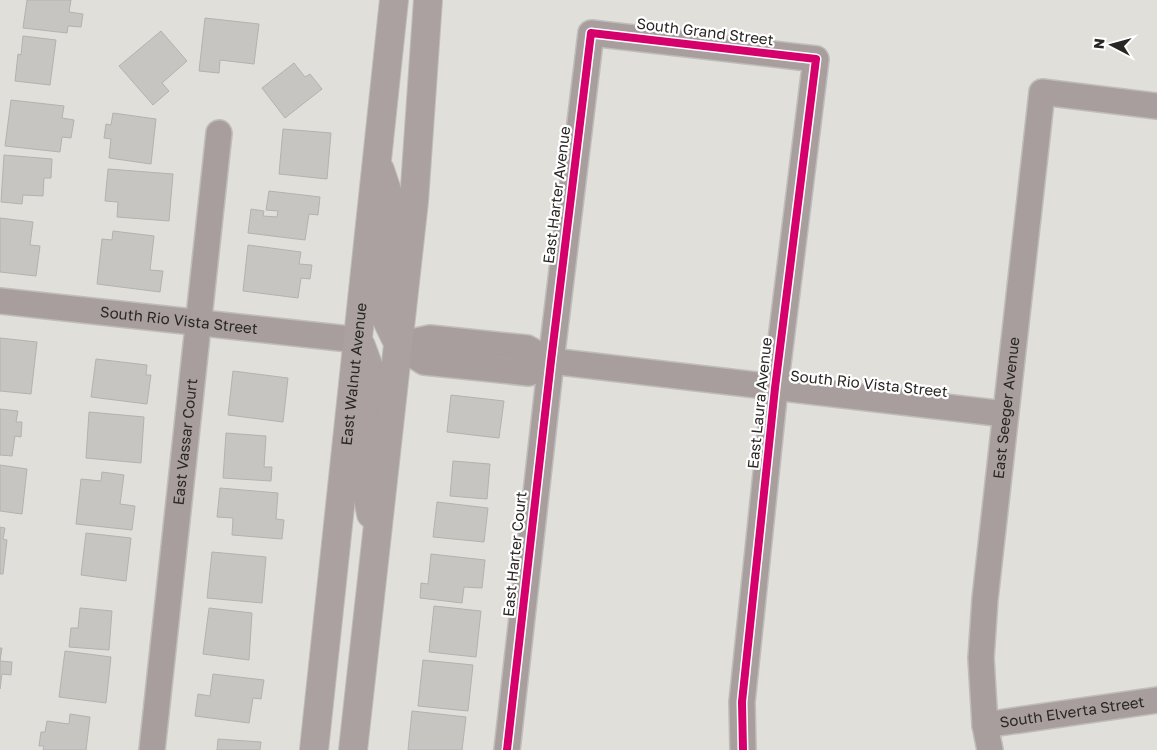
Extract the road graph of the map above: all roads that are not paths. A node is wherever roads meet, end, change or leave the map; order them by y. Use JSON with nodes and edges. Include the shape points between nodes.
{"nodes":[{"id":1,"x":394,"y":0,"type":"edge"},
{"id":2,"x":428,"y":0,"type":"edge"},
{"id":3,"x":591,"y":33,"type":"joint"},
{"id":4,"x":816,"y":59,"type":"joint"},
{"id":5,"x":1157,"y":106,"type":"edge"},
{"id":6,"x":219,"y":133,"type":"dead end"},
{"id":7,"x":377,"y":162,"type":"junction"},
{"id":8,"x":0,"y":301,"type":"edge"},
{"id":9,"x":197,"y":323,"type":"junction"},
{"id":10,"x":358,"y":340,"type":"junction"},
{"id":11,"x":398,"y":345,"type":"junction"},
{"id":12,"x":551,"y":362,"type":"junction"},
{"id":13,"x":775,"y":388,"type":"junction"},
{"id":14,"x":1005,"y":414,"type":"junction"},
{"id":15,"x":377,"y":544,"type":"junction"},
{"id":16,"x":1157,"y":700,"type":"edge"},
{"id":17,"x":985,"y":725,"type":"junction"},
{"id":18,"x":152,"y":750,"type":"edge"},
{"id":19,"x":314,"y":750,"type":"edge"},
{"id":20,"x":353,"y":750,"type":"edge"},
{"id":21,"x":507,"y":750,"type":"edge"},
{"id":22,"x":743,"y":750,"type":"edge"},
{"id":23,"x":990,"y":750,"type":"edge"}],
"edges":[{"from":1,"to":7,"type":"main road","name":"East Walnut Avenue"},
{"from":2,"to":11,"type":"main road","via":[[414,202]]},
{"from":3,"to":4,"type":"street","name":"South Grand Street"},
{"from":3,"to":12,"type":"street","name":"East Harter Avenue"},
{"from":4,"to":13,"type":"street","name":"East Laura Avenue"},
{"from":5,"to":14,"type":"street","name":"East Seeger Avenue","via":[[1042,92]]},
{"from":6,"to":9,"type":"street","name":"East Vassar Court"},
{"from":7,"to":10,"type":"main road","name":"East Walnut Avenue"},
{"from":7,"to":11,"type":"main road","via":[[393,209],[383,312]]},
{"from":8,"to":9,"type":"street","name":"South Rio Vista Street"},
{"from":9,"to":10,"type":"street","name":"South Rio Vista Street"},
{"from":9,"to":18,"type":"street","name":"East Vassar Court"},
{"from":10,"to":15,"type":"main road","via":[[374,384],[363,472]]},
{"from":10,"to":19,"type":"main road","name":"East Walnut Avenue"},
{"from":11,"to":12,"type":"street","via":[[424,362],[529,373]]},
{"from":11,"to":15,"type":"main road"},
{"from":12,"to":13,"type":"street","name":"South Rio Vista Street"},
{"from":12,"to":21,"type":"street","name":"East Harter Court"},
{"from":13,"to":14,"type":"street","name":"South Rio Vista Street"},
{"from":13,"to":22,"type":"street","name":"East Laura Avenue","via":[[742,702]]},
{"from":14,"to":17,"type":"street","name":"East Seeger Avenue","via":[[981,658]]},
{"from":15,"to":20,"type":"main road"},
{"from":16,"to":17,"type":"street","name":"South Elverta Street"},
{"from":17,"to":23,"type":"street","name":"East Seeger Avenue"}]}
